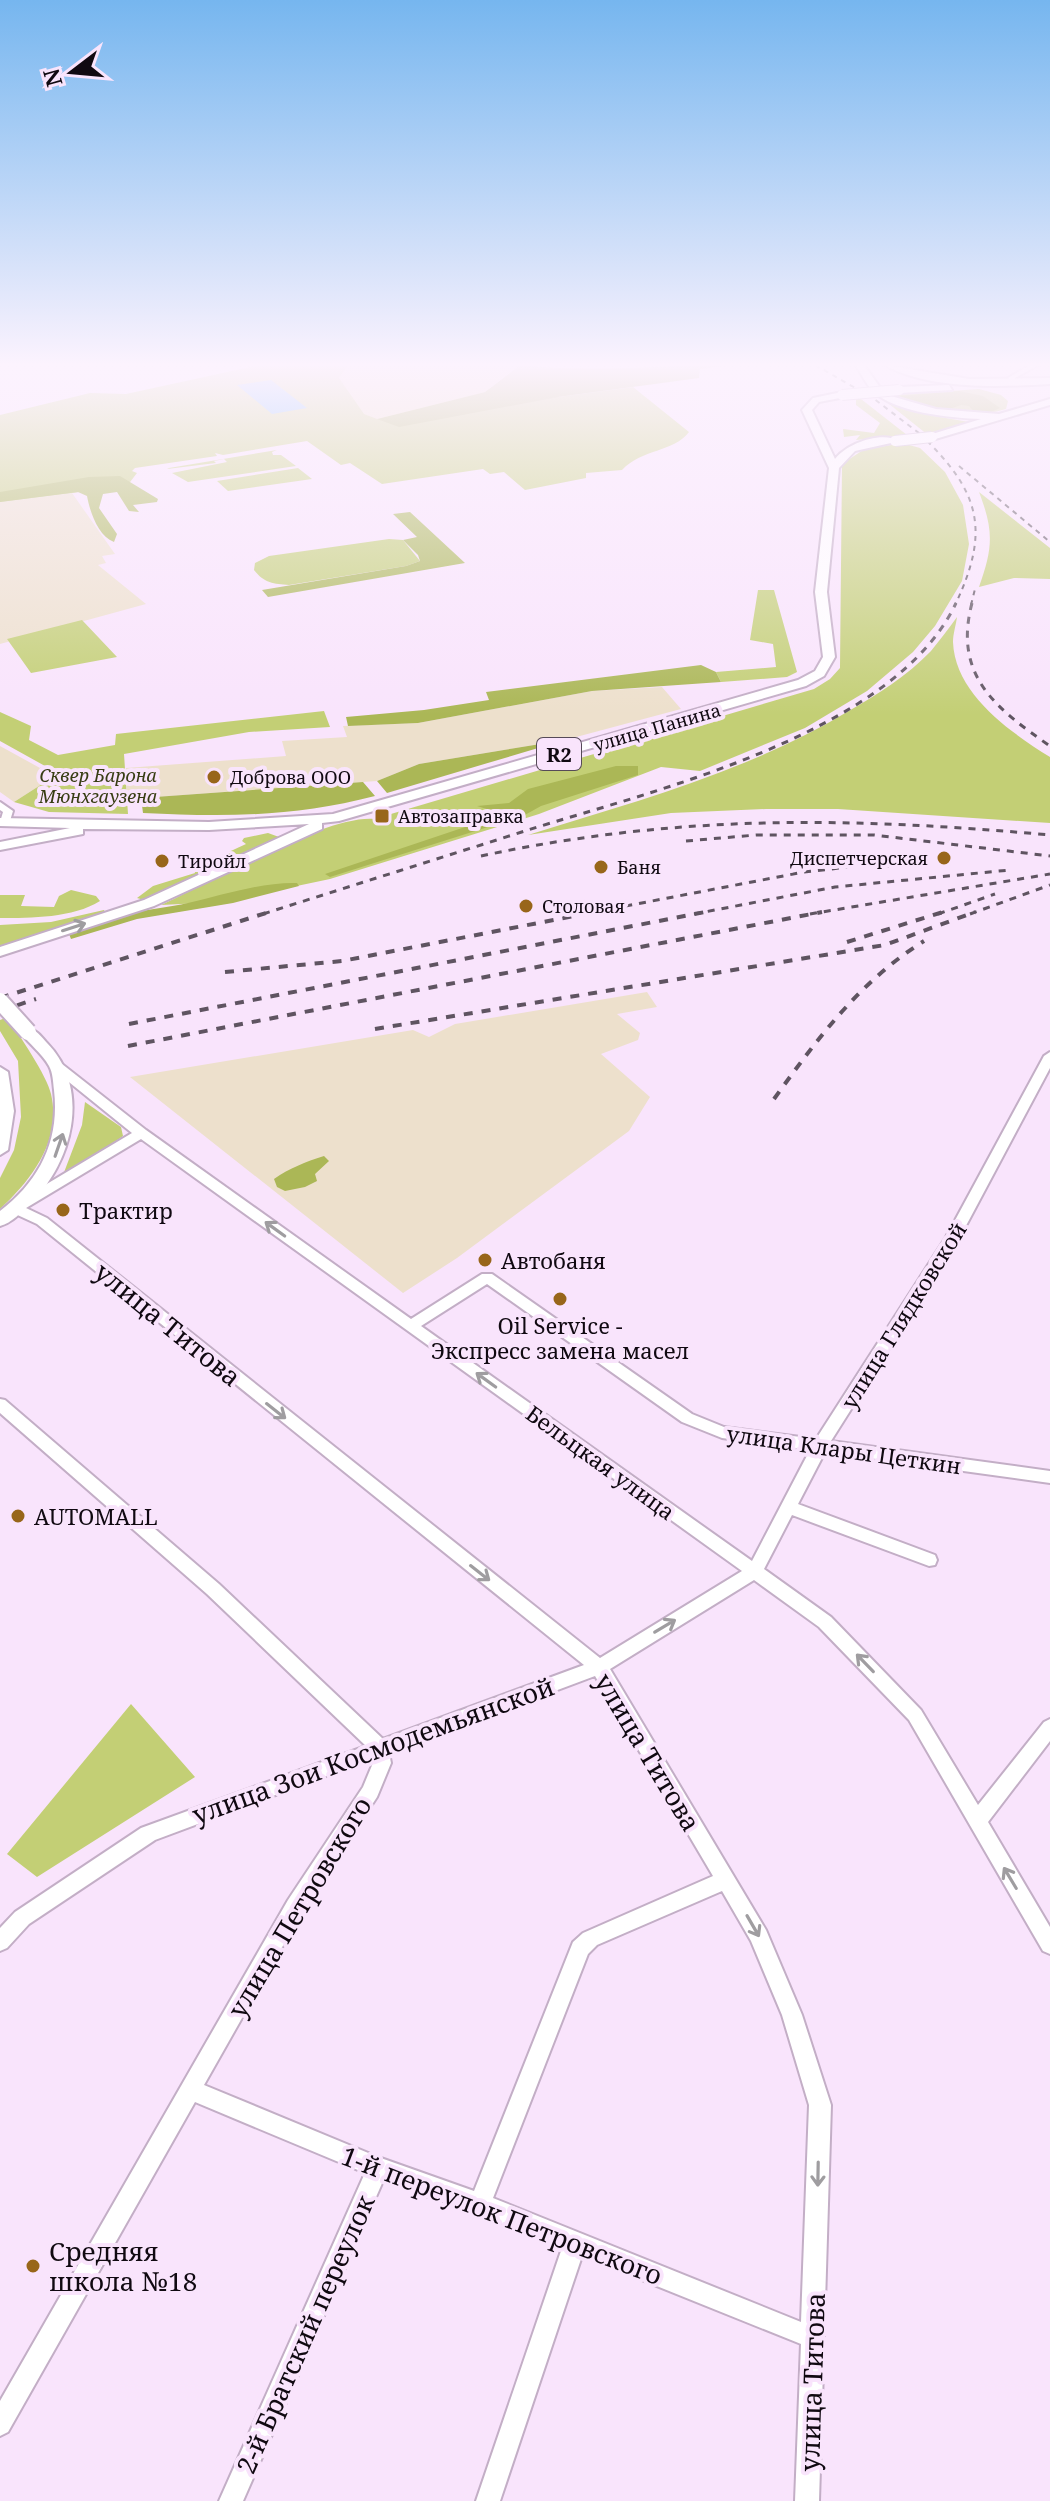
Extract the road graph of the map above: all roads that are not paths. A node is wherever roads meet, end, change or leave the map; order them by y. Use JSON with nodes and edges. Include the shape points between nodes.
{"nodes":[{"id":1,"x":833,"y":482,"type":"edge"},
{"id":2,"x":0,"y":805,"type":"edge"},
{"id":3,"x":334,"y":818,"type":"junction"},
{"id":4,"x":3,"y":822,"type":"edge"},
{"id":5,"x":97,"y":827,"type":"junction"},
{"id":6,"x":0,"y":846,"type":"edge"},
{"id":7,"x":0,"y":952,"type":"edge"},
{"id":8,"x":0,"y":1001,"type":"edge"},
{"id":9,"x":1050,"y":1056,"type":"edge"},
{"id":10,"x":58,"y":1067,"type":"junction"},
{"id":11,"x":0,"y":1072,"type":"edge"},
{"id":12,"x":4,"y":1119,"type":"edge"},
{"id":13,"x":141,"y":1133,"type":"junction"},
{"id":14,"x":0,"y":1150,"type":"edge"},
{"id":15,"x":16,"y":1209,"type":"junction"},
{"id":16,"x":0,"y":1220,"type":"edge"},
{"id":17,"x":411,"y":1326,"type":"junction"},
{"id":18,"x":0,"y":1404,"type":"edge"},
{"id":19,"x":819,"y":1448,"type":"junction"},
{"id":20,"x":1050,"y":1477,"type":"edge"},
{"id":21,"x":788,"y":1507,"type":"junction"},
{"id":22,"x":929,"y":1560,"type":"dead end"},
{"id":23,"x":754,"y":1572,"type":"junction"},
{"id":24,"x":599,"y":1667,"type":"junction"},
{"id":25,"x":1050,"y":1727,"type":"edge"},
{"id":26,"x":379,"y":1747,"type":"junction"},
{"id":27,"x":977,"y":1821,"type":"junction"},
{"id":28,"x":725,"y":1880,"type":"junction"},
{"id":29,"x":0,"y":1942,"type":"edge"},
{"id":30,"x":1050,"y":1945,"type":"edge"},
{"id":31,"x":191,"y":2090,"type":"junction"},
{"id":32,"x":378,"y":2168,"type":"junction"},
{"id":33,"x":480,"y":2204,"type":"junction"},
{"id":34,"x":575,"y":2244,"type":"junction"},
{"id":35,"x":814,"y":2338,"type":"junction"},
{"id":36,"x":0,"y":2424,"type":"edge"},
{"id":37,"x":231,"y":2501,"type":"edge"},
{"id":38,"x":488,"y":2501,"type":"edge"},
{"id":39,"x":807,"y":2501,"type":"edge"}],
"edges":[{"from":1,"to":3,"type":"main road","name":"улица Панина","number":"R2","via":[[821,592],[829,657],[820,673],[781,692]]},
{"from":2,"to":4,"type":"street","via":[[8,811]]},
{"from":3,"to":5,"type":"main road","name":"улица Панина","number":"R2","via":[[258,825]]},
{"from":7,"to":3,"type":"main road","one_way":true,"via":[[149,903]]},
{"from":4,"to":5,"type":"main road","number":"R2"},
{"from":5,"to":6,"type":"main road","number":"R2"},
{"from":8,"to":10,"type":"main road","bridge":true},
{"from":9,"to":19,"type":"street","name":"улица Глядковской","via":[[953,1237]]},
{"from":10,"to":13,"type":"street","name":"Бельцкая улица"},
{"from":15,"to":10,"type":"main road","one_way":true,"via":[[43,1179],[60,1146],[66,1115]]},
{"from":11,"to":12,"type":"main road","via":[[7,1094]]},
{"from":12,"to":14,"type":"main road"},
{"from":13,"to":15,"type":"street"},
{"from":17,"to":13,"type":"street","name":"Бельцкая улица","one_way":true},
{"from":15,"to":16,"type":"main road"},
{"from":15,"to":24,"type":"street","name":"улица Титова","one_way":true,"via":[[42,1221]]},
{"from":17,"to":19,"type":"street","name":"улица Клары Цеткин","via":[[487,1277],[687,1418],[722,1432]]},
{"from":23,"to":17,"type":"street","name":"Бельцкая улица","one_way":true},
{"from":18,"to":26,"type":"street","via":[[213,1589]]},
{"from":19,"to":20,"type":"street","name":"улица Клары Цеткин"},
{"from":19,"to":21,"type":"street","name":"улица Глядковской"},
{"from":21,"to":22,"type":"street"},
{"from":21,"to":23,"type":"street","name":"улица Глядковской"},
{"from":24,"to":23,"type":"street","name":"улица Зои Космодемьянской","one_way":true},
{"from":27,"to":23,"type":"street","name":"Бельцкая улица","one_way":true,"via":[[915,1715],[825,1622]]},
{"from":24,"to":26,"type":"street","name":"улица Зои Космодемьянской"},
{"from":24,"to":28,"type":"street","name":"улица Титова"},
{"from":25,"to":27,"type":"street"},
{"from":26,"to":29,"type":"street","name":"улица Зои Космодемьянской","via":[[148,1834],[22,1918]]},
{"from":26,"to":31,"type":"street","name":"улица Петровского","via":[[382,1763],[370,1791],[295,1906]]},
{"from":30,"to":27,"type":"street","name":"Бельцкая улица","one_way":true},
{"from":28,"to":33,"type":"street","via":[[580,1948]]},
{"from":28,"to":35,"type":"street","name":"улица Титова","one_way":true,"via":[[759,1936],[792,2015],[820,2105]]},
{"from":31,"to":32,"type":"street","name":"1-й переулок Петровского"},
{"from":31,"to":36,"type":"street","name":"улица Петровского"},
{"from":32,"to":33,"type":"street","name":"1-й переулок Петровского"},
{"from":32,"to":37,"type":"street","name":"2-й Братский переулок"},
{"from":33,"to":34,"type":"street","name":"1-й переулок Петровского"},
{"from":34,"to":35,"type":"street","name":"1-й переулок Петровского"},
{"from":34,"to":38,"type":"street"},
{"from":35,"to":39,"type":"street","name":"улица Титова"}]}
